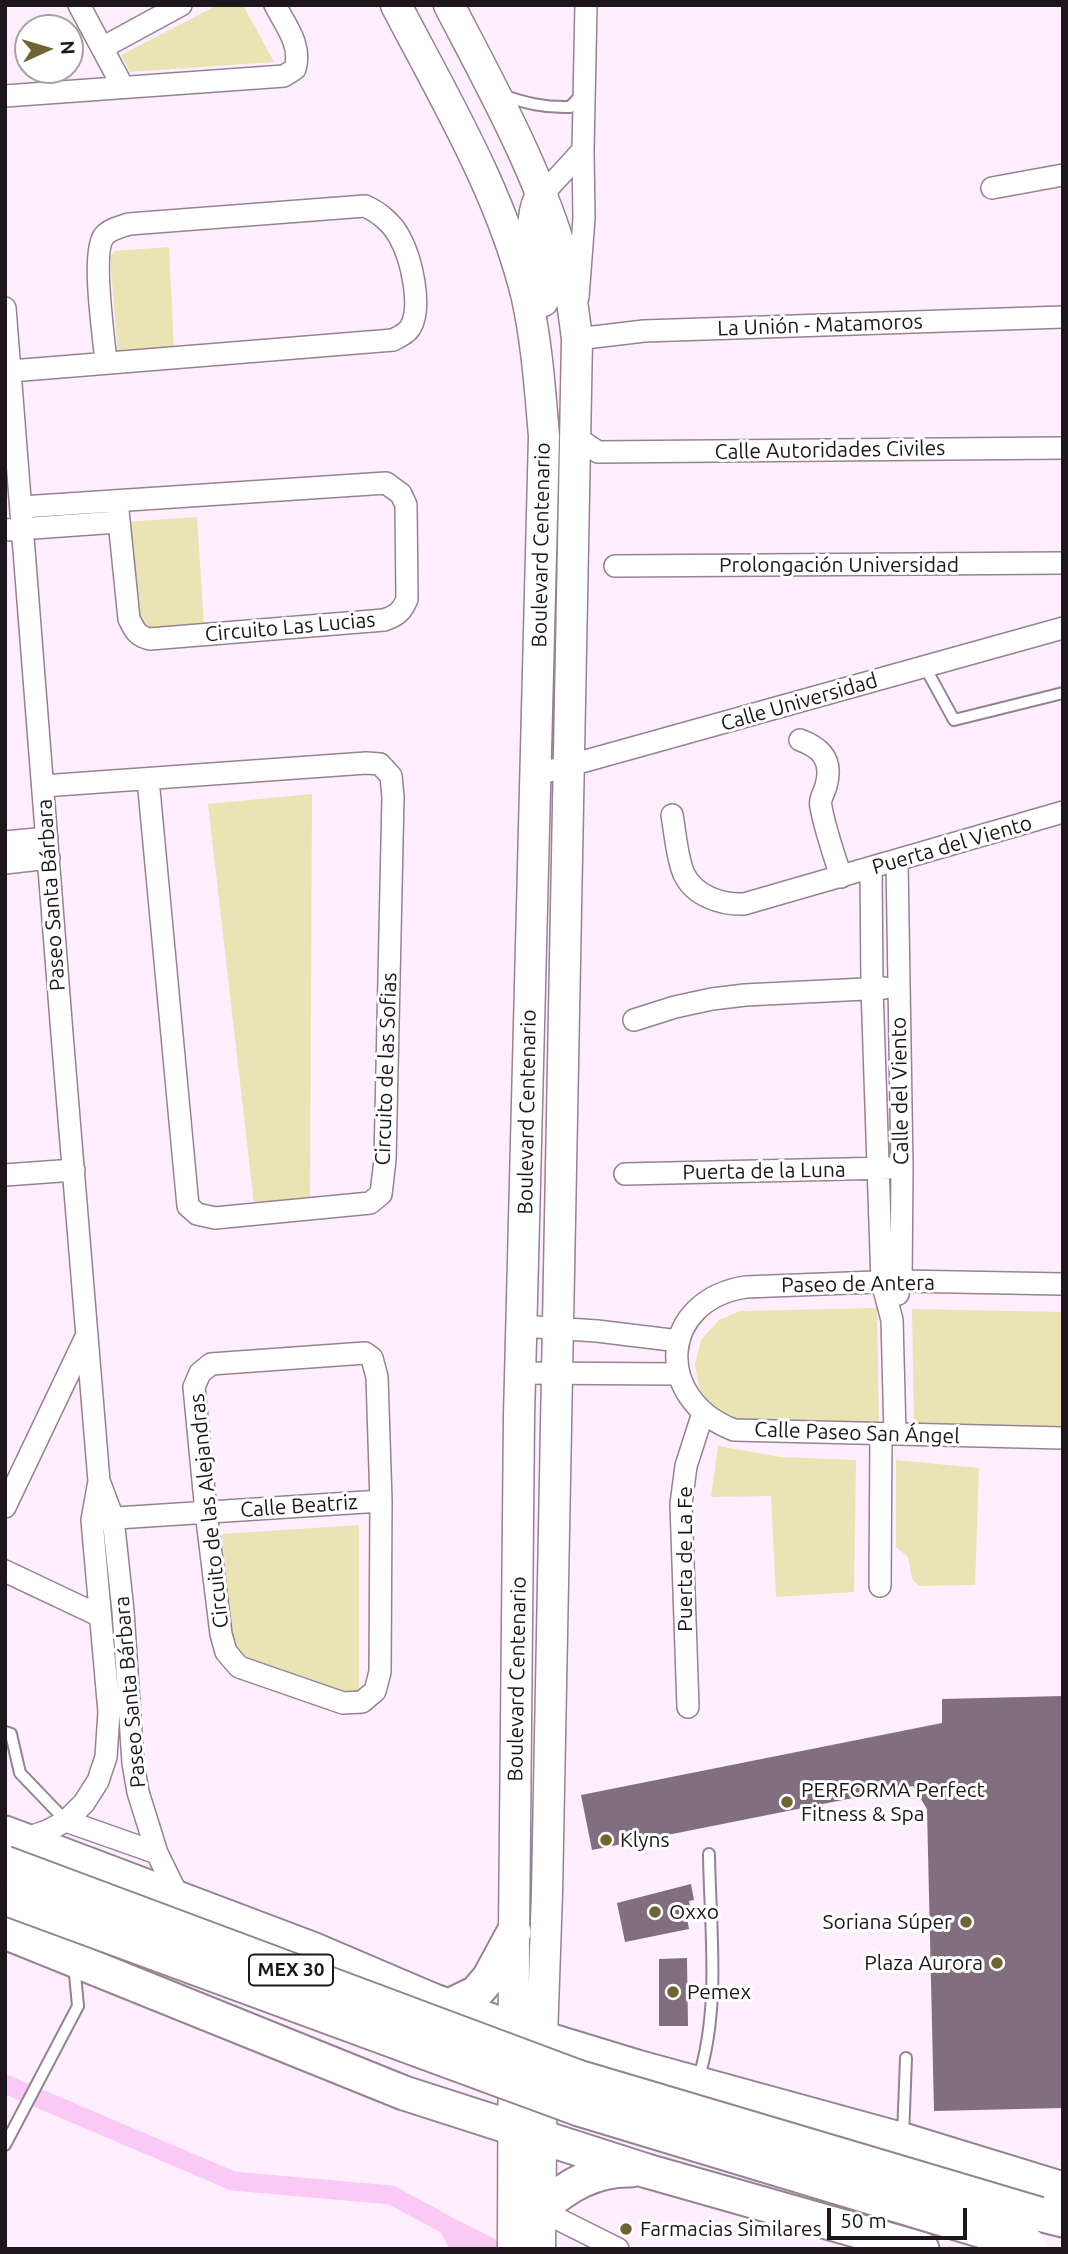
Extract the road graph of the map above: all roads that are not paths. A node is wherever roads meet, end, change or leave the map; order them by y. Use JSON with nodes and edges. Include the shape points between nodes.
{"nodes":[{"id":1,"x":79,"y":5,"type":"edge"},
{"id":2,"x":181,"y":5,"type":"edge"},
{"id":3,"x":275,"y":5,"type":"edge"},
{"id":4,"x":396,"y":5,"type":"edge"},
{"id":5,"x":449,"y":5,"type":"edge"},
{"id":6,"x":586,"y":5,"type":"edge"},
{"id":7,"x":102,"y":48,"type":"junction"},
{"id":8,"x":123,"y":88,"type":"junction"},
{"id":9,"x":585,"y":91,"type":"junction"},
{"id":10,"x":493,"y":92,"type":"junction"},
{"id":11,"x":5,"y":96,"type":"edge"},
{"id":12,"x":583,"y":150,"type":"junction"},
{"id":13,"x":1063,"y":175,"type":"edge"},
{"id":14,"x":992,"y":188,"type":"dead end"},
{"id":15,"x":541,"y":196,"type":"junction"},
{"id":16,"x":5,"y":308,"type":"edge"},
{"id":17,"x":1063,"y":317,"type":"edge"},
{"id":18,"x":576,"y":329,"type":"junction"},
{"id":19,"x":106,"y":362,"type":"junction"},
{"id":20,"x":10,"y":371,"type":"junction"},
{"id":21,"x":539,"y":374,"type":"junction"},
{"id":22,"x":1063,"y":448,"type":"edge"},
{"id":23,"x":584,"y":453,"type":"junction"},
{"id":24,"x":118,"y":511,"type":"junction"},
{"id":25,"x":17,"y":522,"type":"edge"},
{"id":26,"x":1063,"y":563,"type":"edge"},
{"id":27,"x":615,"y":566,"type":"dead end"},
{"id":28,"x":1063,"y":628,"type":"edge"},
{"id":29,"x":925,"y":667,"type":"junction"},
{"id":30,"x":1063,"y":693,"type":"edge"},
{"id":31,"x":800,"y":740,"type":"dead end"},
{"id":32,"x":569,"y":766,"type":"junction"},
{"id":33,"x":535,"y":775,"type":"junction"},
{"id":34,"x":148,"y":779,"type":"junction"},
{"id":35,"x":43,"y":786,"type":"junction"},
{"id":36,"x":1063,"y":812,"type":"edge"},
{"id":37,"x":672,"y":815,"type":"dead end"},
{"id":38,"x":5,"y":842,"type":"edge"},
{"id":39,"x":48,"y":848,"type":"junction"},
{"id":40,"x":897,"y":861,"type":"junction"},
{"id":41,"x":5,"y":863,"type":"edge"},
{"id":42,"x":871,"y":868,"type":"junction"},
{"id":43,"x":841,"y":877,"type":"junction"},
{"id":44,"x":898,"y":988,"type":"junction"},
{"id":45,"x":872,"y":989,"type":"junction"},
{"id":46,"x":634,"y":1020,"type":"dead end"},
{"id":47,"x":878,"y":1168,"type":"junction"},
{"id":48,"x":902,"y":1168,"type":"junction"},
{"id":49,"x":74,"y":1170,"type":"junction"},
{"id":50,"x":625,"y":1174,"type":"dead end"},
{"id":51,"x":5,"y":1175,"type":"edge"},
{"id":52,"x":892,"y":1281,"type":"junction"},
{"id":53,"x":1063,"y":1284,"type":"edge"},
{"id":54,"x":521,"y":1326,"type":"junction"},
{"id":55,"x":557,"y":1327,"type":"junction"},
{"id":56,"x":87,"y":1335,"type":"junction"},
{"id":57,"x":679,"y":1341,"type":"junction"},
{"id":58,"x":520,"y":1373,"type":"junction"},
{"id":59,"x":556,"y":1374,"type":"junction"},
{"id":60,"x":678,"y":1374,"type":"junction"},
{"id":61,"x":703,"y":1413,"type":"junction"},
{"id":62,"x":888,"y":1434,"type":"junction"},
{"id":63,"x":1063,"y":1438,"type":"edge"},
{"id":64,"x":99,"y":1480,"type":"junction"},
{"id":65,"x":381,"y":1501,"type":"junction"},
{"id":66,"x":5,"y":1507,"type":"edge"},
{"id":67,"x":206,"y":1512,"type":"junction"},
{"id":68,"x":113,"y":1518,"type":"junction"},
{"id":69,"x":92,"y":1520,"type":"junction"},
{"id":70,"x":5,"y":1571,"type":"edge"},
{"id":71,"x":880,"y":1586,"type":"dead end"},
{"id":72,"x":100,"y":1616,"type":"junction"},
{"id":73,"x":688,"y":1707,"type":"dead end"},
{"id":74,"x":5,"y":1732,"type":"edge"},
{"id":75,"x":66,"y":1821,"type":"junction"},
{"id":76,"x":12,"y":1845,"type":"edge"},
{"id":77,"x":157,"y":1853,"type":"junction"},
{"id":78,"x":709,"y":1854,"type":"dead end"},
{"id":79,"x":5,"y":1898,"type":"edge"},
{"id":80,"x":179,"y":1898,"type":"junction"},
{"id":81,"x":5,"y":1932,"type":"edge"},
{"id":82,"x":514,"y":1932,"type":"junction"},
{"id":83,"x":74,"y":1962,"type":"junction"},
{"id":84,"x":441,"y":2004,"type":"junction"},
{"id":85,"x":528,"y":2033,"type":"junction"},
{"id":86,"x":906,"y":2059,"type":"dead end"},
{"id":87,"x":636,"y":2067,"type":"junction"},
{"id":88,"x":697,"y":2083,"type":"junction"},
{"id":89,"x":404,"y":2093,"type":"junction"},
{"id":90,"x":527,"y":2133,"type":"junction"},
{"id":91,"x":903,"y":2140,"type":"junction"},
{"id":92,"x":5,"y":2145,"type":"edge"},
{"id":93,"x":633,"y":2167,"type":"junction"},
{"id":94,"x":1063,"y":2189,"type":"edge"},
{"id":95,"x":1051,"y":2217,"type":"edge"},
{"id":96,"x":534,"y":2225,"type":"edge"},
{"id":97,"x":1037,"y":2247,"type":"edge"},
{"id":98,"x":513,"y":2249,"type":"edge"},
{"id":99,"x":618,"y":2249,"type":"edge"},
{"id":100,"x":922,"y":2249,"type":"edge"}],
"edges":[{"from":1,"to":7,"type":"street"},
{"from":2,"to":7,"type":"street"},
{"from":3,"to":8,"type":"street","via":[[299,55],[295,69],[284,76]]},
{"from":4,"to":21,"type":"main road","name":"Boulevard Centenario","via":[[497,207],[527,299]]},
{"from":5,"to":10,"type":"main road","name":"Boulevard Centenario"},
{"from":6,"to":9,"type":"street"},
{"from":7,"to":8,"type":"street"},
{"from":8,"to":11,"type":"street"},
{"from":9,"to":10,"type":"lane","via":[[570,107],[550,108]]},
{"from":9,"to":12,"type":"street"},
{"from":10,"to":15,"type":"main road","name":"Boulevard Centenario"},
{"from":12,"to":15,"type":"street"},
{"from":12,"to":18,"type":"street","via":[[584,229]]},
{"from":13,"to":14,"type":"street"},
{"from":15,"to":18,"type":"main road","name":"Boulevard Centenario","via":[[559,244]]},
{"from":15,"to":21,"type":"main road","via":[[533,226],[544,320]]},
{"from":16,"to":20,"type":"street","name":"Paseo Santa Bárbara"},
{"from":17,"to":18,"type":"street","name":"La Unión - Matamoros","via":[[644,331]]},
{"from":18,"to":23,"type":"main road","name":"Boulevard Centenario"},
{"from":19,"to":19,"type":"street","via":[[393,340],[410,328],[414,317],[412,267],[399,237],[377,211],[365,206],[115,228],[104,235],[99,248]]},
{"from":19,"to":20,"type":"street"},
{"from":20,"to":25,"type":"street","name":"Paseo Santa Bárbara"},
{"from":21,"to":33,"type":"main road","name":"Boulevard Centenario","via":[[544,436]]},
{"from":22,"to":23,"type":"street","name":"Calle Autoridades Civiles"},
{"from":23,"to":32,"type":"main road","name":"Boulevard Centenario"},
{"from":24,"to":24,"type":"street","name":"Circuito Las Lucias","via":[[130,619],[141,637],[384,620],[396,616],[407,599],[406,505],[401,494],[386,483]]},
{"from":24,"to":25,"type":"street","name":"Circuito Las Lucias"},
{"from":25,"to":35,"type":"street","name":"Paseo Santa Bárbara"},
{"from":26,"to":27,"type":"street","name":"Prolongación Universidad"},
{"from":28,"to":29,"type":"street","name":"Calle Universidad"},
{"from":29,"to":30,"type":"lane","via":[[954,720]]},
{"from":29,"to":32,"type":"street","name":"Calle Universidad"},
{"from":31,"to":43,"type":"street","via":[[824,753],[828,765],[820,803]]},
{"from":32,"to":33,"type":"street","name":"Calle Universidad"},
{"from":32,"to":55,"type":"main road","name":"Boulevard Centenario"},
{"from":33,"to":54,"type":"main road","name":"Boulevard Centenario"},
{"from":34,"to":34,"type":"street","name":"Circuito de las Sofias","via":[[366,762],[380,764],[391,776],[385,1160],[381,1194],[370,1202],[215,1218],[197,1214],[188,1206]]},
{"from":34,"to":35,"type":"street","name":"Circuito de las Sofias"},
{"from":35,"to":39,"type":"street","name":"Paseo Santa Bárbara"},
{"from":36,"to":40,"type":"street","name":"Puerta del Viento"},
{"from":37,"to":43,"type":"street","name":"Puerta del Viento","via":[[683,873],[693,887],[727,905]]},
{"from":38,"to":39,"type":"street"},
{"from":39,"to":41,"type":"street"},
{"from":39,"to":49,"type":"street","name":"Paseo Santa Bárbara"},
{"from":40,"to":42,"type":"street","name":"Puerta del Viento"},
{"from":40,"to":44,"type":"street","name":"Calle del Viento"},
{"from":42,"to":43,"type":"street","name":"Puerta del Viento"},
{"from":42,"to":45,"type":"street","name":"Calle del Viento"},
{"from":44,"to":45,"type":"street"},
{"from":44,"to":48,"type":"street","name":"Calle del Viento"},
{"from":45,"to":46,"type":"street","via":[[712,999]]},
{"from":45,"to":47,"type":"street","name":"Calle del Viento"},
{"from":47,"to":48,"type":"street","name":"Puerta de la Luna"},
{"from":47,"to":50,"type":"street","name":"Puerta de la Luna"},
{"from":47,"to":52,"type":"street","name":"Calle del Viento"},
{"from":48,"to":52,"type":"street","name":"Calle del Viento"},
{"from":49,"to":51,"type":"street"},
{"from":49,"to":56,"type":"street","name":"Paseo Santa Bárbara"},
{"from":52,"to":53,"type":"street","name":"Paseo de Antera"},
{"from":52,"to":57,"type":"street","name":"Paseo de Antera","via":[[728,1290],[705,1301],[692,1314]]},
{"from":52,"to":62,"type":"street","name":"Calle del Viento"},
{"from":54,"to":55,"type":"street"},
{"from":54,"to":58,"type":"main road","name":"Boulevard Centenario"},
{"from":55,"to":57,"type":"street"},
{"from":55,"to":59,"type":"main road","name":"Boulevard Centenario"},
{"from":56,"to":64,"type":"street","name":"Paseo Santa Bárbara"},
{"from":56,"to":66,"type":"street"},
{"from":57,"to":60,"type":"street"},
{"from":58,"to":59,"type":"street"},
{"from":58,"to":82,"type":"main road","name":"Boulevard Centenario"},
{"from":59,"to":60,"type":"street"},
{"from":59,"to":85,"type":"main road","name":"Boulevard Centenario","via":[[547,1893]]},
{"from":60,"to":61,"type":"street","name":"Calle Paseo San Ángel","via":[[683,1389]]},
{"from":61,"to":62,"type":"street","name":"Calle Paseo San Ángel","via":[[734,1430]]},
{"from":61,"to":73,"type":"street","name":"Puerta de La Fe","via":[[686,1466],[681,1504]]},
{"from":62,"to":63,"type":"street","name":"Calle Paseo San Ángel"},
{"from":62,"to":71,"type":"street","name":"Calle del Viento"},
{"from":64,"to":68,"type":"street","name":"Paseo Santa Bárbara"},
{"from":64,"to":69,"type":"street","name":"Paseo Santa Bárbara"},
{"from":65,"to":67,"type":"street","name":"Calle Beatriz"},
{"from":65,"to":67,"type":"street","name":"Circuito de las Alejandras","via":[[376,1366],[365,1353],[211,1364],[200,1373],[194,1387]]},
{"from":65,"to":67,"type":"street","name":"Circuito de las Alejandras","via":[[380,1672],[375,1691],[362,1702],[343,1703],[239,1667],[226,1652]]},
{"from":67,"to":68,"type":"street","name":"Calle Beatriz"},
{"from":68,"to":69,"type":"street","name":"Calle Beatriz"},
{"from":68,"to":77,"type":"street","name":"Paseo Santa Bárbara","via":[[133,1763]]},
{"from":69,"to":72,"type":"street","name":"Paseo Santa Bárbara"},
{"from":70,"to":72,"type":"street"},
{"from":72,"to":75,"type":"street","name":"Paseo Santa Bárbara","via":[[109,1712],[106,1757],[98,1781]]},
{"from":74,"to":75,"type":"lane","via":[[10,1734],[20,1773]]},
{"from":75,"to":76,"type":"street","name":"Paseo Santa Bárbara"},
{"from":75,"to":77,"type":"street"},
{"from":76,"to":80,"type":"main road"},
{"from":76,"to":95,"type":"main road","number":"MEX 30","bridge":true,"via":[[578,2077]]},
{"from":77,"to":80,"type":"street","name":"Paseo Santa Bárbara"},
{"from":78,"to":88,"type":"lane","via":[[712,2012]]},
{"from":79,"to":97,"type":"main road","number":"MEX 30","bridge":true,"via":[[579,2109]]},
{"from":80,"to":84,"type":"main road"},
{"from":81,"to":83,"type":"main road"},
{"from":82,"to":84,"type":"main road","via":[[476,1993]]},
{"from":82,"to":85,"type":"main road","name":"Boulevard Centenario"},
{"from":83,"to":89,"type":"main road"},
{"from":83,"to":92,"type":"lane","via":[[78,2006]]},
{"from":84,"to":85,"type":"main road"},
{"from":84,"to":89,"type":"main road","via":[[448,2036],[446,2056],[436,2073]]},
{"from":85,"to":87,"type":"main road"},
{"from":85,"to":90,"type":"main road","name":"Boulevard Centenario"},
{"from":86,"to":91,"type":"lane"},
{"from":87,"to":88,"type":"main road"},
{"from":87,"to":93,"type":"main road","via":[[609,2101],[605,2123],[609,2144]]},
{"from":88,"to":91,"type":"main road"},
{"from":89,"to":90,"type":"main road"},
{"from":90,"to":93,"type":"main road"},
{"from":90,"to":96,"type":"main road","name":"Boulevard Centenario"},
{"from":91,"to":94,"type":"main road"},
{"from":93,"to":96,"type":"main road","via":[[589,2177],[563,2191]]},
{"from":93,"to":100,"type":"main road"},
{"from":96,"to":98,"type":"main road","name":"Boulevard Centenario"},
{"from":96,"to":99,"type":"street"}]}
